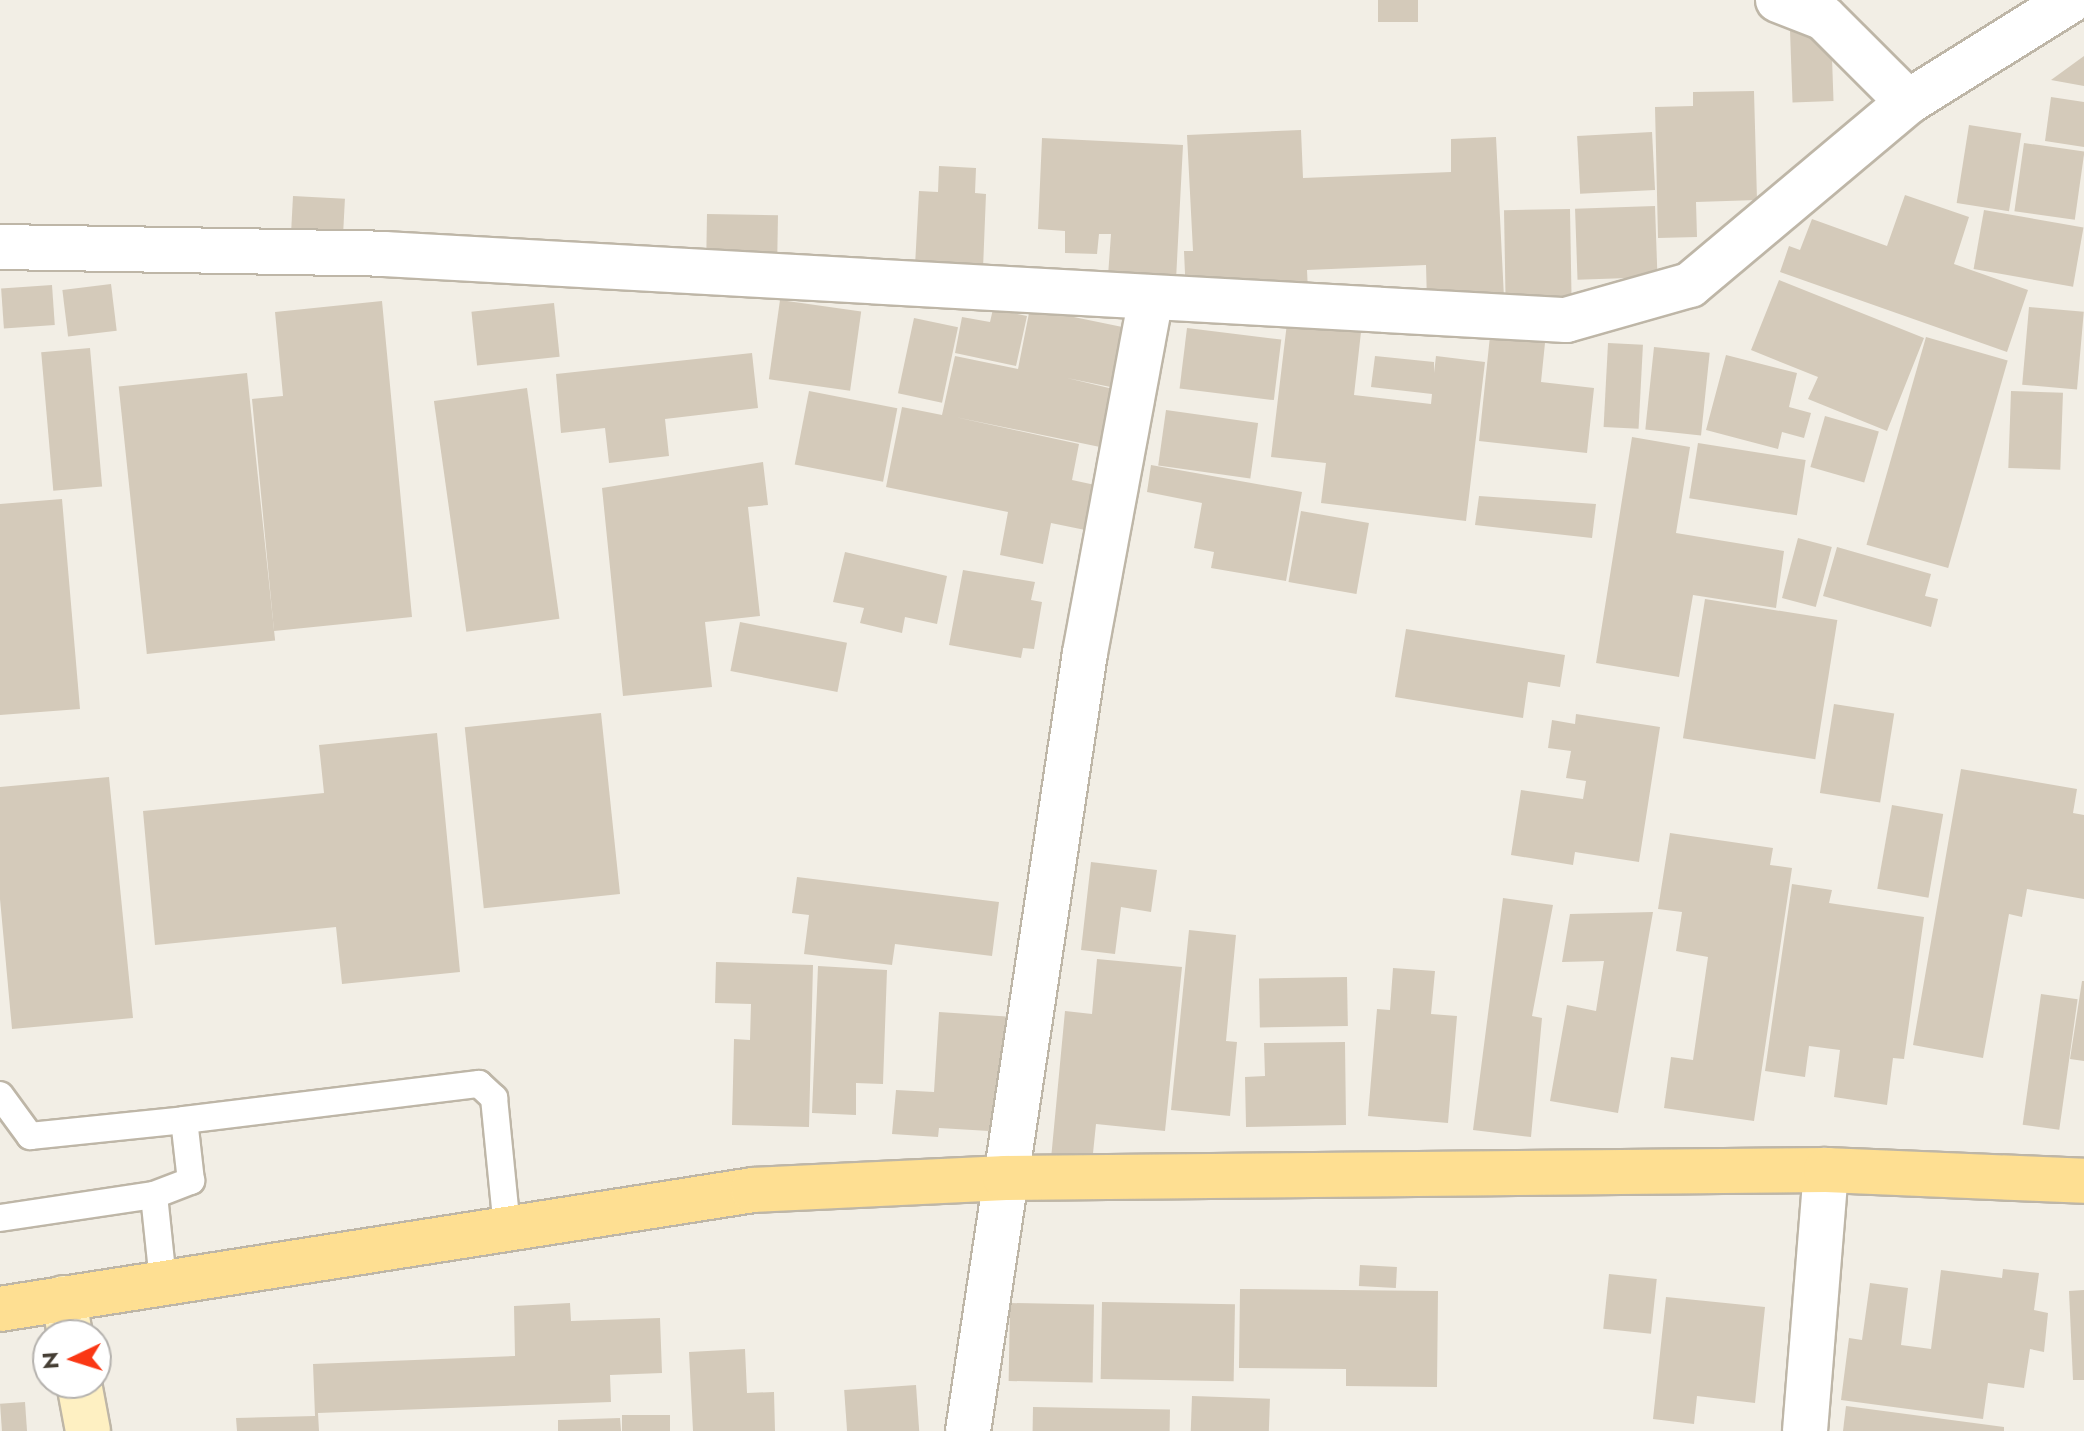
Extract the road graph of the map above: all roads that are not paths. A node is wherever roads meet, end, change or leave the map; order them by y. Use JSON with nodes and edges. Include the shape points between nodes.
{"nodes":[{"id":1,"x":1778,"y":0,"type":"edge"},
{"id":2,"x":2071,"y":0,"type":"edge"},
{"id":3,"x":1908,"y":102,"type":"junction"},
{"id":4,"x":0,"y":247,"type":"edge"},
{"id":5,"x":1151,"y":298,"type":"junction"},
{"id":6,"x":0,"y":1095,"type":"edge"},
{"id":7,"x":184,"y":1120,"type":"junction"},
{"id":8,"x":1826,"y":1170,"type":"junction"},
{"id":9,"x":1005,"y":1178,"type":"junction"},
{"id":10,"x":2084,"y":1181,"type":"edge"},
{"id":11,"x":154,"y":1195,"type":"junction"},
{"id":12,"x":0,"y":1218,"type":"edge"},
{"id":13,"x":507,"y":1228,"type":"junction"},
{"id":14,"x":163,"y":1281,"type":"junction"},
{"id":15,"x":0,"y":1309,"type":"edge"},
{"id":16,"x":67,"y":1316,"type":"edge"},
{"id":17,"x":82,"y":1399,"type":"edge"},
{"id":18,"x":88,"y":1431,"type":"edge"},
{"id":19,"x":968,"y":1431,"type":"edge"},
{"id":20,"x":1805,"y":1431,"type":"edge"}],
"edges":[{"from":1,"to":3,"type":"street","via":[[1824,18]]},
{"from":2,"to":3,"type":"street"},
{"from":3,"to":5,"type":"street","via":[[1690,285],[1634,307],[1566,320]]},
{"from":4,"to":5,"type":"street","via":[[384,254]]},
{"from":5,"to":9,"type":"street","via":[[1085,653]]},
{"from":6,"to":7,"type":"lane","via":[[30,1136]]},
{"from":7,"to":11,"type":"lane","via":[[191,1181]]},
{"from":7,"to":13,"type":"lane","via":[[479,1084],[494,1098]]},
{"from":8,"to":9,"type":"main road"},
{"from":8,"to":10,"type":"main road"},
{"from":8,"to":20,"type":"street"},
{"from":9,"to":13,"type":"main road","via":[[753,1190]]},
{"from":9,"to":19,"type":"street"},
{"from":11,"to":12,"type":"lane"},
{"from":11,"to":14,"type":"lane"},
{"from":13,"to":14,"type":"main road"},
{"from":14,"to":16,"type":"main road"},
{"from":15,"to":16,"type":"main road"},
{"from":17,"to":18,"type":"main road"}]}
